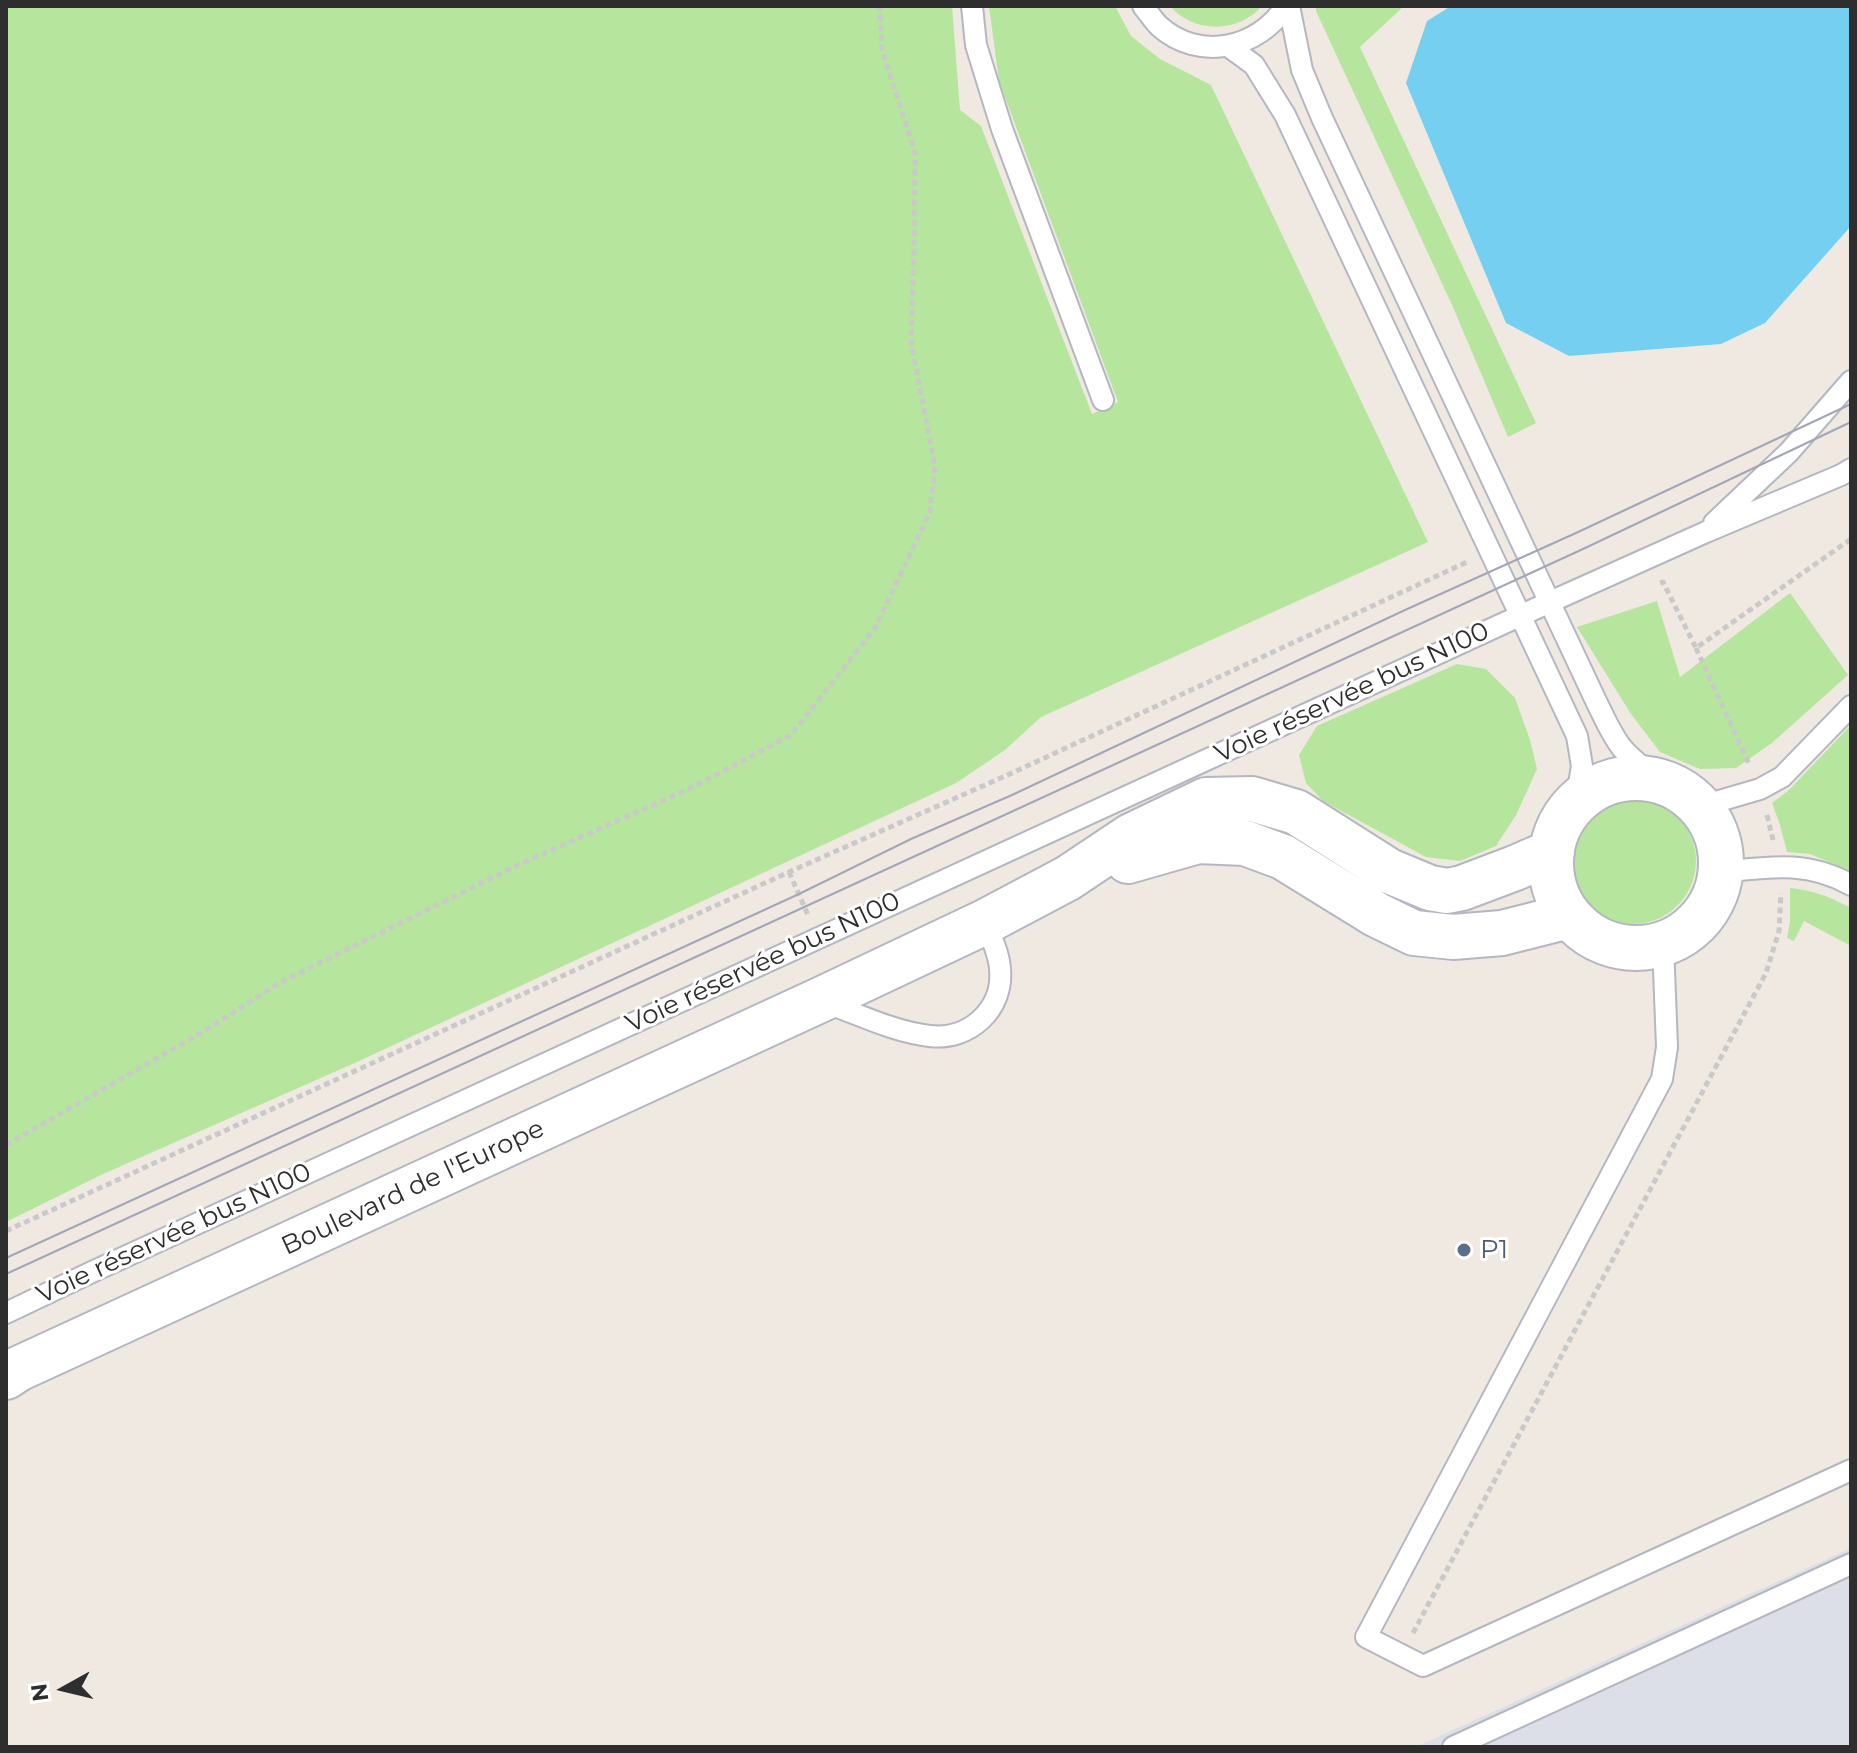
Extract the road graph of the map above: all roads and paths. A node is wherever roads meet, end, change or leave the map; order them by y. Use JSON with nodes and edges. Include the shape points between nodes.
{"nodes":[{"id":1,"x":880,"y":6,"type":"edge"},
{"id":2,"x":972,"y":6,"type":"edge"},
{"id":3,"x":1143,"y":6,"type":"edge"},
{"id":4,"x":1287,"y":6,"type":"edge"},
{"id":5,"x":1228,"y":46,"type":"junction"},
{"id":6,"x":1851,"y":381,"type":"edge"},
{"id":7,"x":1103,"y":400,"type":"dead end"},
{"id":8,"x":1851,"y":469,"type":"edge"},
{"id":9,"x":1706,"y":532,"type":"junction"},
{"id":10,"x":1851,"y":539,"type":"edge"},
{"id":11,"x":1490,"y":552,"type":"junction"},
{"id":12,"x":1650,"y":588,"type":"dead end"},
{"id":13,"x":1550,"y":602,"type":"junction"},
{"id":14,"x":1521,"y":615,"type":"junction"},
{"id":15,"x":1851,"y":706,"type":"edge"},
{"id":16,"x":1657,"y":779,"type":"junction"},
{"id":17,"x":1576,"y":802,"type":"junction"},
{"id":18,"x":1702,"y":806,"type":"junction"},
{"id":19,"x":1552,"y":852,"type":"junction"},
{"id":20,"x":789,"y":872,"type":"junction"},
{"id":21,"x":1721,"y":872,"type":"junction"},
{"id":22,"x":1068,"y":878,"type":"junction"},
{"id":23,"x":1851,"y":885,"type":"edge"},
{"id":24,"x":1569,"y":916,"type":"junction"},
{"id":25,"x":985,"y":922,"type":"junction"},
{"id":26,"x":819,"y":937,"type":"junction"},
{"id":27,"x":1663,"y":944,"type":"junction"},
{"id":28,"x":820,"y":1000,"type":"junction"},
{"id":29,"x":6,"y":1145,"type":"edge"},
{"id":30,"x":6,"y":1231,"type":"edge"},
{"id":31,"x":6,"y":1313,"type":"edge"},
{"id":32,"x":6,"y":1377,"type":"edge"},
{"id":33,"x":1851,"y":1470,"type":"edge"},
{"id":34,"x":1851,"y":1564,"type":"edge"},
{"id":35,"x":1453,"y":1747,"type":"edge"}],
"edges":[{"from":1,"to":29,"type":"path","via":[[882,50],[915,152],[911,342],[935,467],[930,512],[875,628],[791,735],[691,788],[520,864],[281,982]]},
{"from":2,"to":7,"type":"lane","via":[[976,45],[1002,129]]},
{"from":3,"to":5,"type":"lane","via":[[1179,40],[1203,47]]},
{"from":4,"to":5,"type":"lane","via":[[1263,32]]},
{"from":4,"to":13,"type":"lane","via":[[1302,70],[1322,118]]},
{"from":5,"to":11,"type":"lane","via":[[1254,65],[1285,115]]},
{"from":6,"to":9,"type":"lane","via":[[1789,452]]},
{"from":8,"to":9,"type":"lane","name":"Voie réservée bus N100"},
{"from":9,"to":13,"type":"lane","name":"Voie réservée bus N100"},
{"from":10,"to":12,"type":"path","via":[[1696,648],[1663,582]]},
{"from":11,"to":14,"type":"lane"},
{"from":11,"to":20,"type":"path"},
{"from":13,"to":14,"type":"lane","name":"Voie réservée bus N100"},
{"from":13,"to":16,"type":"lane","via":[[1613,735]]},
{"from":14,"to":17,"type":"lane","via":[[1577,736],[1582,766]]},
{"from":14,"to":26,"type":"lane","name":"Voie réservée bus N100"},
{"from":15,"to":18,"type":"lane","via":[[1782,777]]},
{"from":16,"to":17,"type":"street","via":[[1628,777],[1600,785]]},
{"from":16,"to":18,"type":"street"},
{"from":17,"to":19,"type":"street","via":[[1559,825]]},
{"from":18,"to":21,"type":"street","via":[[1715,830]]},
{"from":19,"to":22,"type":"street","via":[[1447,891],[1389,871],[1296,812],[1252,799],[1206,800],[1131,836]]},
{"from":19,"to":24,"type":"street","via":[[1552,875]]},
{"from":20,"to":26,"type":"path"},
{"from":20,"to":30,"type":"path"},
{"from":21,"to":23,"type":"lane","via":[[1780,866],[1817,870]]},
{"from":21,"to":27,"type":"street","via":[[1702,917],[1685,934]]},
{"from":22,"to":24,"type":"street","via":[[1198,841],[1245,843],[1283,857],[1414,933],[1502,933]]},
{"from":22,"to":25,"type":"street","name":"Boulevard de l'Europe"},
{"from":24,"to":27,"type":"street","via":[[1588,934],[1611,945]]},
{"from":25,"to":28,"type":"street","name":"Boulevard de l'Europe"},
{"from":25,"to":28,"type":"lane","via":[[998,955],[999,988],[989,1012],[958,1033],[932,1037]]},
{"from":26,"to":31,"type":"lane","name":"Voie réservée bus N100"},
{"from":27,"to":33,"type":"lane","via":[[1667,1047],[1662,1079],[1366,1637],[1423,1666]]},
{"from":28,"to":32,"type":"street","name":"Boulevard de l'Europe"},
{"from":34,"to":35,"type":"lane"}]}
